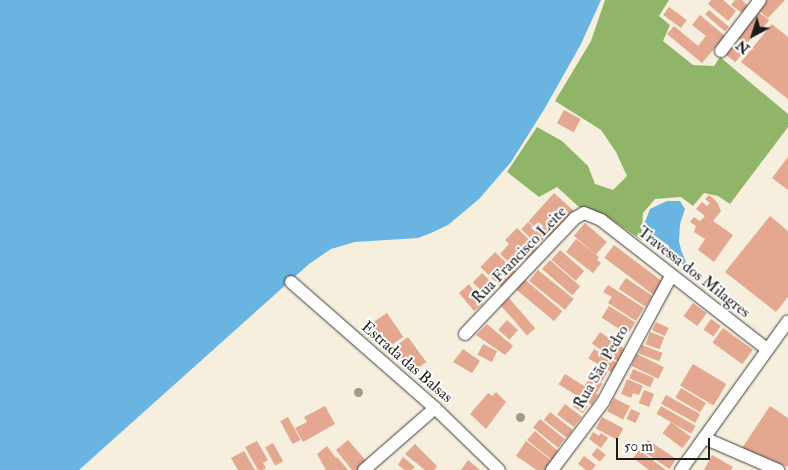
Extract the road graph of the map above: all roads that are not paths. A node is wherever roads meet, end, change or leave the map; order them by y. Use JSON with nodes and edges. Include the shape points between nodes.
{"nodes":[{"id":1,"x":760,"y":0,"type":"edge"},
{"id":2,"x":721,"y":51,"type":"dead end"},
{"id":3,"x":600,"y":220,"type":"joint"},
{"id":4,"x":671,"y":276,"type":"junction"},
{"id":5,"x":291,"y":282,"type":"dead end"},
{"id":6,"x":788,"y":321,"type":"edge"},
{"id":7,"x":465,"y":334,"type":"dead end"},
{"id":8,"x":767,"y":349,"type":"junction"},
{"id":9,"x":435,"y":408,"type":"junction"},
{"id":10,"x":704,"y":438,"type":"junction"},
{"id":11,"x":364,"y":470,"type":"edge"},
{"id":12,"x":499,"y":470,"type":"edge"},
{"id":13,"x":552,"y":470,"type":"edge"},
{"id":14,"x":681,"y":470,"type":"edge"},
{"id":15,"x":778,"y":470,"type":"edge"}],
"edges":[{"from":1,"to":2,"type":"street"},
{"from":3,"to":4,"type":"street","name":"Travessa dos Milagres"},
{"from":3,"to":7,"type":"street","name":"Rua Francisco Leite","via":[[584,212],[575,218]]},
{"from":4,"to":8,"type":"street","name":"Travessa dos Milagres"},
{"from":4,"to":13,"type":"street","name":"Rua São Pedro","via":[[603,402]]},
{"from":5,"to":9,"type":"street","name":"Estrada das Balsas"},
{"from":6,"to":8,"type":"street"},
{"from":8,"to":10,"type":"street"},
{"from":9,"to":11,"type":"street"},
{"from":9,"to":12,"type":"street","name":"Estrada das Balsas"},
{"from":10,"to":14,"type":"street"},
{"from":10,"to":15,"type":"street"}]}
